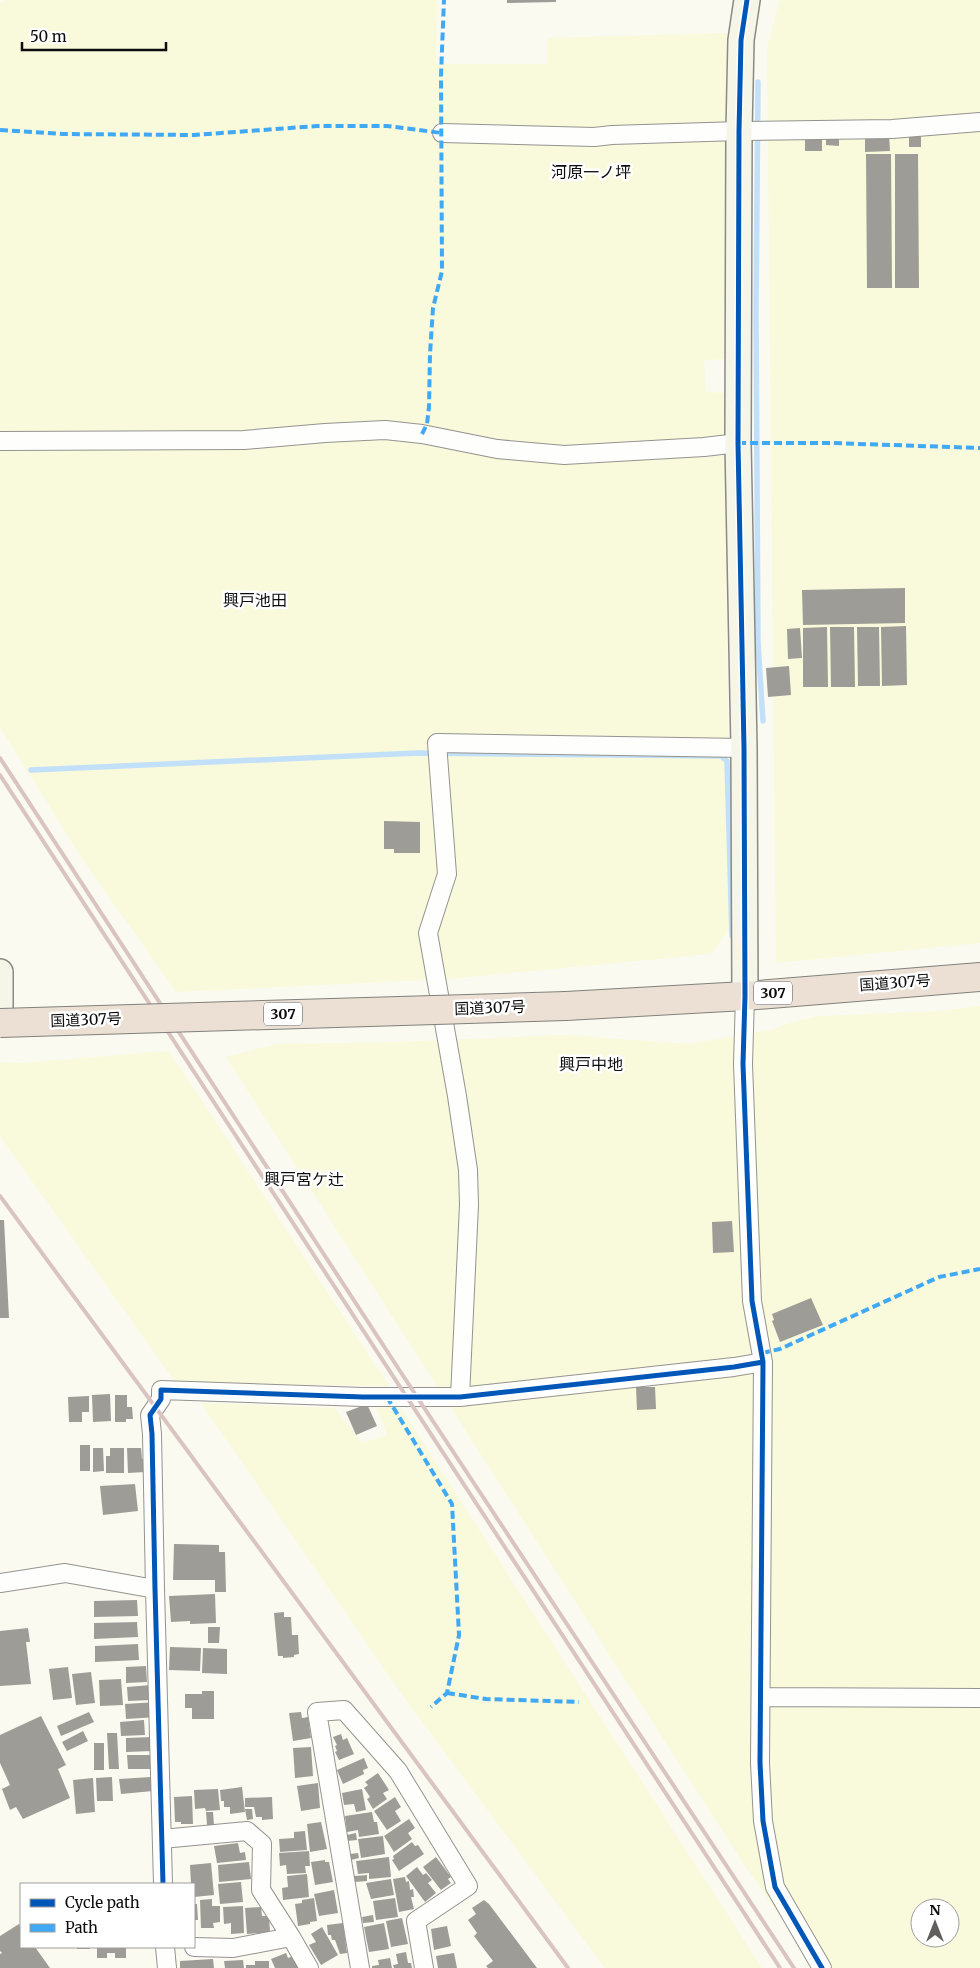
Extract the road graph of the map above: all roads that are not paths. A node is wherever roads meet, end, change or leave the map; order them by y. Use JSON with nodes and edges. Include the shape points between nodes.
{"nodes":[{"id":1,"x":747,"y":0,"type":"edge"},
{"id":2,"x":980,"y":122,"type":"edge"},
{"id":3,"x":739,"y":131,"type":"junction"},
{"id":4,"x":442,"y":133,"type":"dead end"},
{"id":5,"x":0,"y":441,"type":"edge"},
{"id":6,"x":738,"y":443,"type":"junction"},
{"id":7,"x":744,"y":748,"type":"junction"},
{"id":8,"x":0,"y":972,"type":"edge"},
{"id":9,"x":980,"y":977,"type":"edge"},
{"id":10,"x":745,"y":996,"type":"junction"},
{"id":11,"x":0,"y":1023,"type":"edge"},
{"id":12,"x":763,"y":1362,"type":"junction"},
{"id":13,"x":460,"y":1397,"type":"junction"},
{"id":14,"x":0,"y":1584,"type":"edge"},
{"id":15,"x":154,"y":1589,"type":"junction"},
{"id":16,"x":762,"y":1697,"type":"junction"},
{"id":17,"x":980,"y":1698,"type":"edge"},
{"id":18,"x":162,"y":1838,"type":"junction"},
{"id":19,"x":163,"y":1883,"type":"edge"},
{"id":20,"x":292,"y":1937,"type":"junction"},
{"id":21,"x":195,"y":1947,"type":"edge"},
{"id":22,"x":165,"y":1948,"type":"edge"},
{"id":23,"x":167,"y":1968,"type":"edge"},
{"id":24,"x":309,"y":1968,"type":"edge"},
{"id":25,"x":360,"y":1968,"type":"edge"},
{"id":26,"x":424,"y":1968,"type":"edge"},
{"id":27,"x":822,"y":1968,"type":"edge"}],
"edges":[{"from":1,"to":3,"type":"street","via":[[741,40]]},
{"from":2,"to":3,"type":"street","via":[[892,129]]},
{"from":3,"to":4,"type":"street","via":[[594,137]]},
{"from":3,"to":6,"type":"street"},
{"from":5,"to":6,"type":"street","via":[[244,440],[385,430],[497,449],[564,455],[704,448]]},
{"from":6,"to":7,"type":"street"},
{"from":7,"to":10,"type":"street"},
{"from":7,"to":13,"type":"street","via":[[437,743],[447,874],[428,933],[457,1096],[469,1196]]},
{"from":8,"to":11,"type":"street"},
{"from":9,"to":10,"type":"highway","name":"国道307号","number":"307"},
{"from":10,"to":11,"type":"highway","name":"国道307号","number":"307","bridge":true,"via":[[566,1006]]},
{"from":10,"to":12,"type":"street","via":[[743,1064],[752,1301]]},
{"from":12,"to":13,"type":"street"},
{"from":12,"to":16,"type":"street"},
{"from":13,"to":15,"type":"street","via":[[161,1390],[161,1399],[150,1415]]},
{"from":14,"to":15,"type":"street","via":[[65,1573]]},
{"from":15,"to":18,"type":"street"},
{"from":16,"to":17,"type":"street"},
{"from":16,"to":27,"type":"street","via":[[760,1763],[763,1821],[775,1887]]},
{"from":18,"to":19,"type":"street"},
{"from":18,"to":20,"type":"street","via":[[247,1830],[262,1844],[261,1890]]},
{"from":20,"to":21,"type":"street","via":[[234,1948]]},
{"from":20,"to":24,"type":"street"},
{"from":22,"to":23,"type":"street"},
{"from":25,"to":26,"type":"street","via":[[317,1712],[344,1710],[398,1771],[468,1886],[416,1921]]}]}
